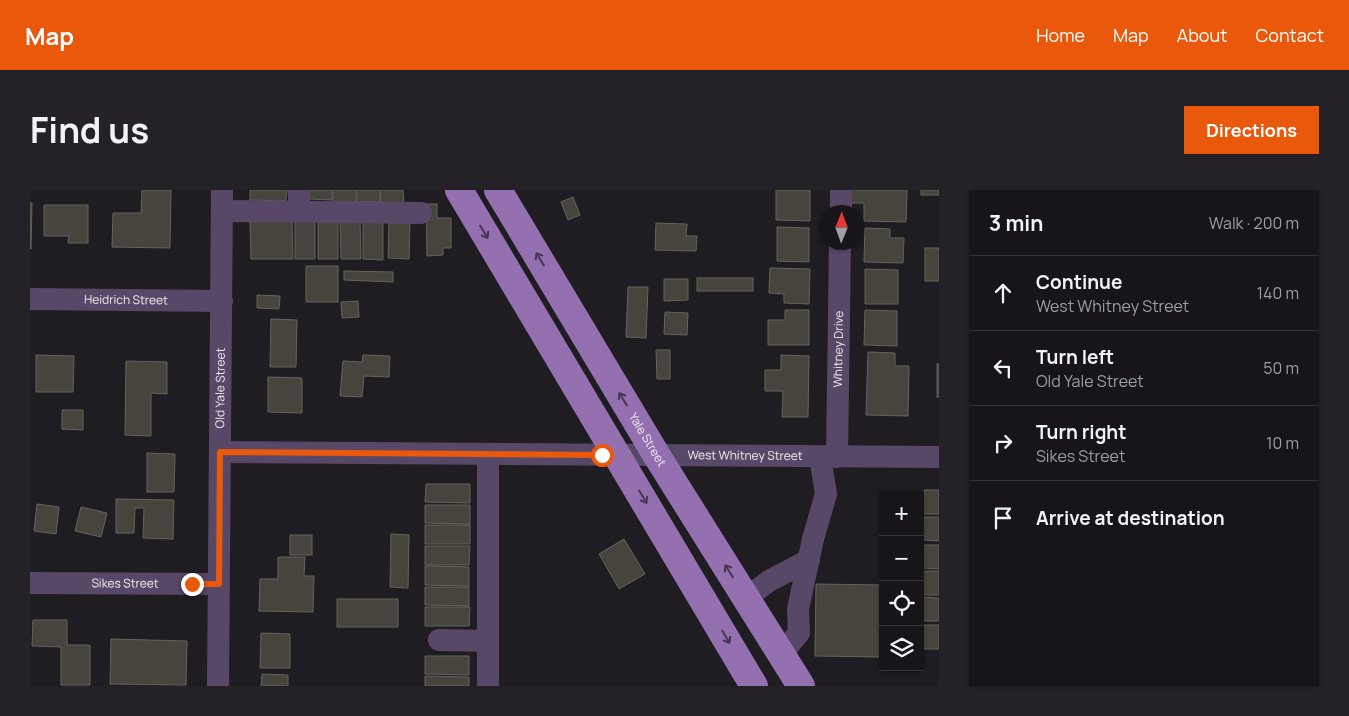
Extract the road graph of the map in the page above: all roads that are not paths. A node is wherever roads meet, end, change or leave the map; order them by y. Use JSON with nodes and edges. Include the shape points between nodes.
{"nodes":[{"id":1,"x":459,"y":190,"type":"edge"},
{"id":2,"x":498,"y":190,"type":"edge"},
{"id":3,"x":841,"y":190,"type":"edge"},
{"id":4,"x":222,"y":200,"type":"edge"},
{"id":5,"x":299,"y":201,"type":"edge"},
{"id":6,"x":840,"y":205,"type":"edge"},
{"id":7,"x":421,"y":213,"type":"dead end"},
{"id":8,"x":840,"y":250,"type":"edge"},
{"id":9,"x":30,"y":299,"type":"edge"},
{"id":10,"x":222,"y":301,"type":"junction"},
{"id":11,"x":220,"y":452,"type":"junction"},
{"id":12,"x":488,"y":454,"type":"junction"},
{"id":13,"x":618,"y":455,"type":"junction"},
{"id":14,"x":657,"y":456,"type":"junction"},
{"id":15,"x":829,"y":457,"type":"junction"},
{"id":16,"x":939,"y":457,"type":"edge"},
{"id":17,"x":809,"y":560,"type":"junction"},
{"id":18,"x":30,"y":583,"type":"edge"},
{"id":19,"x":219,"y":584,"type":"junction"},
{"id":20,"x":746,"y":598,"type":"junction"},
{"id":21,"x":439,"y":640,"type":"dead end"},
{"id":22,"x":488,"y":641,"type":"junction"},
{"id":23,"x":781,"y":654,"type":"junction"},
{"id":24,"x":799,"y":685,"type":"edge"},
{"id":25,"x":218,"y":686,"type":"edge"},
{"id":26,"x":488,"y":686,"type":"edge"},
{"id":27,"x":754,"y":686,"type":"edge"}],
"edges":[{"from":1,"to":13,"type":"main road","one_way":true},
{"from":14,"to":2,"type":"main road","name":"Yale Street","one_way":true},
{"from":3,"to":6,"type":"street"},
{"from":4,"to":5,"type":"street","name":"Old Yale Street"},
{"from":4,"to":10,"type":"street","name":"Old Yale Street"},
{"from":5,"to":7,"type":"street","name":"Old Yale Street"},
{"from":8,"to":15,"type":"street","name":"Whitney Drive"},
{"from":9,"to":10,"type":"street","name":"Heidrich Street"},
{"from":10,"to":11,"type":"street","name":"Old Yale Street"},
{"from":11,"to":12,"type":"street","name":"West Whitney Street"},
{"from":11,"to":19,"type":"street","name":"Old Yale Street"},
{"from":12,"to":13,"type":"street","name":"West Whitney Street"},
{"from":12,"to":22,"type":"street"},
{"from":13,"to":14,"type":"street","name":"West Whitney Street"},
{"from":13,"to":27,"type":"main road","one_way":true},
{"from":14,"to":15,"type":"street","name":"West Whitney Street"},
{"from":20,"to":14,"type":"main road","name":"Yale Street","one_way":true},
{"from":15,"to":16,"type":"street","name":"West Whitney Street"},
{"from":15,"to":17,"type":"street","name":"Whitney Drive","via":[[826,494]]},
{"from":17,"to":20,"type":"street","via":[[769,581]]},
{"from":17,"to":23,"type":"street","name":"Whitney Drive","via":[[798,609],[799,633]]},
{"from":18,"to":19,"type":"street","name":"Sikes Street"},
{"from":19,"to":25,"type":"street","name":"Old Yale Street"},
{"from":20,"to":23,"type":"main road","name":"Yale Street"},
{"from":21,"to":22,"type":"street"},
{"from":22,"to":26,"type":"street"},
{"from":23,"to":24,"type":"main road","name":"Yale Street"}]}
